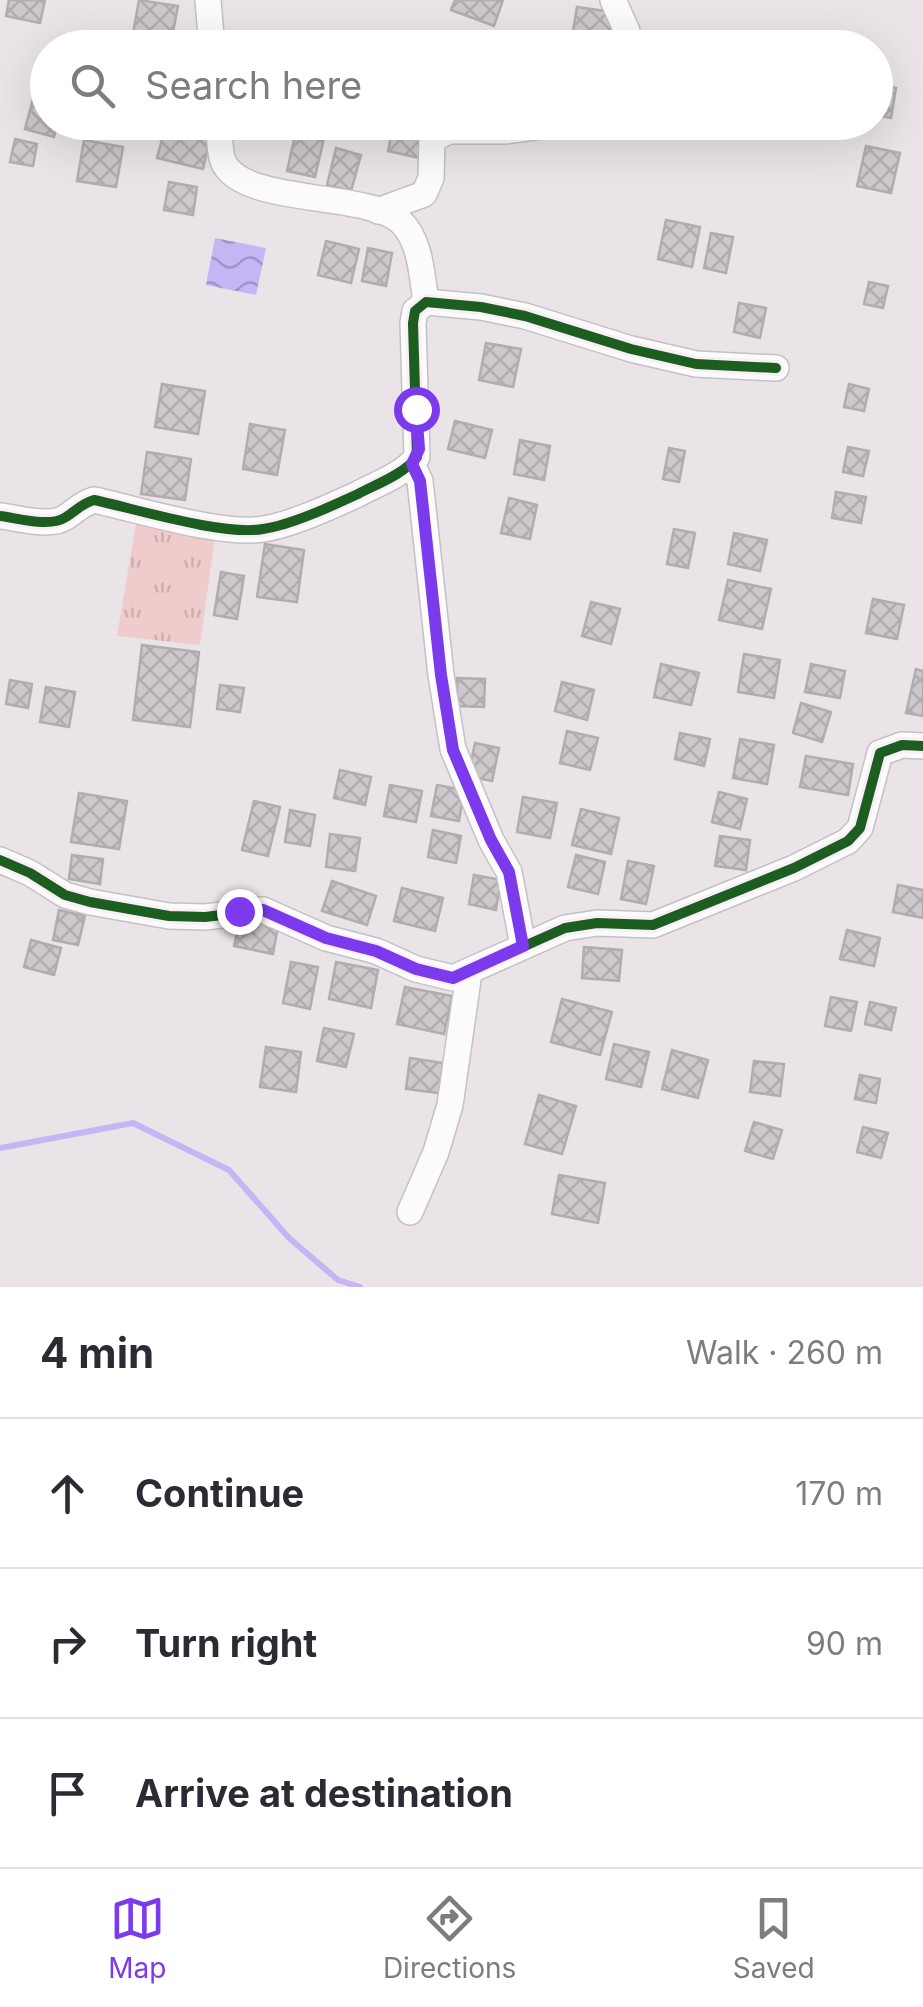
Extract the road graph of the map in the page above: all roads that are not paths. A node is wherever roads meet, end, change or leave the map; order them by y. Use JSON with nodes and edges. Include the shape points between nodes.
{"nodes":[{"id":1,"x":208,"y":0,"type":"edge"},
{"id":2,"x":613,"y":0,"type":"edge"},
{"id":3,"x":210,"y":30,"type":"edge"},
{"id":4,"x":627,"y":30,"type":"edge"},
{"id":5,"x":221,"y":140,"type":"edge"},
{"id":6,"x":432,"y":140,"type":"edge"},
{"id":7,"x":378,"y":211,"type":"junction"},
{"id":8,"x":426,"y":302,"type":"junction"},
{"id":9,"x":776,"y":368,"type":"dead end"},
{"id":10,"x":412,"y":464,"type":"junction"},
{"id":11,"x":0,"y":516,"type":"edge"},
{"id":12,"x":923,"y":746,"type":"edge"},
{"id":13,"x":0,"y":860,"type":"edge"},
{"id":14,"x":523,"y":946,"type":"junction"},
{"id":15,"x":469,"y":973,"type":"junction"},
{"id":16,"x":410,"y":1212,"type":"dead end"}],
"edges":[{"from":1,"to":3,"type":"street"},
{"from":2,"to":4,"type":"street"},
{"from":5,"to":7,"type":"street","via":[[224,163],[240,179]]},
{"from":6,"to":7,"type":"street","via":[[424,194]]},
{"from":7,"to":8,"type":"street","via":[[401,222],[416,248]]},
{"from":8,"to":9,"type":"street","via":[[525,316],[696,364]]},
{"from":8,"to":10,"type":"street","via":[[413,323],[419,449]]},
{"from":10,"to":11,"type":"street","via":[[341,502],[264,530],[94,500],[63,520]]},
{"from":10,"to":14,"type":"street","via":[[420,481],[453,750],[509,872]]},
{"from":12,"to":14,"type":"street","via":[[902,744],[880,754],[860,828],[794,868],[652,925],[565,928]]},
{"from":13,"to":15,"type":"street","via":[[90,902],[169,916],[263,910],[416,969],[453,978]]},
{"from":14,"to":15,"type":"street"},
{"from":15,"to":16,"type":"street","via":[[450,1105]]}]}
